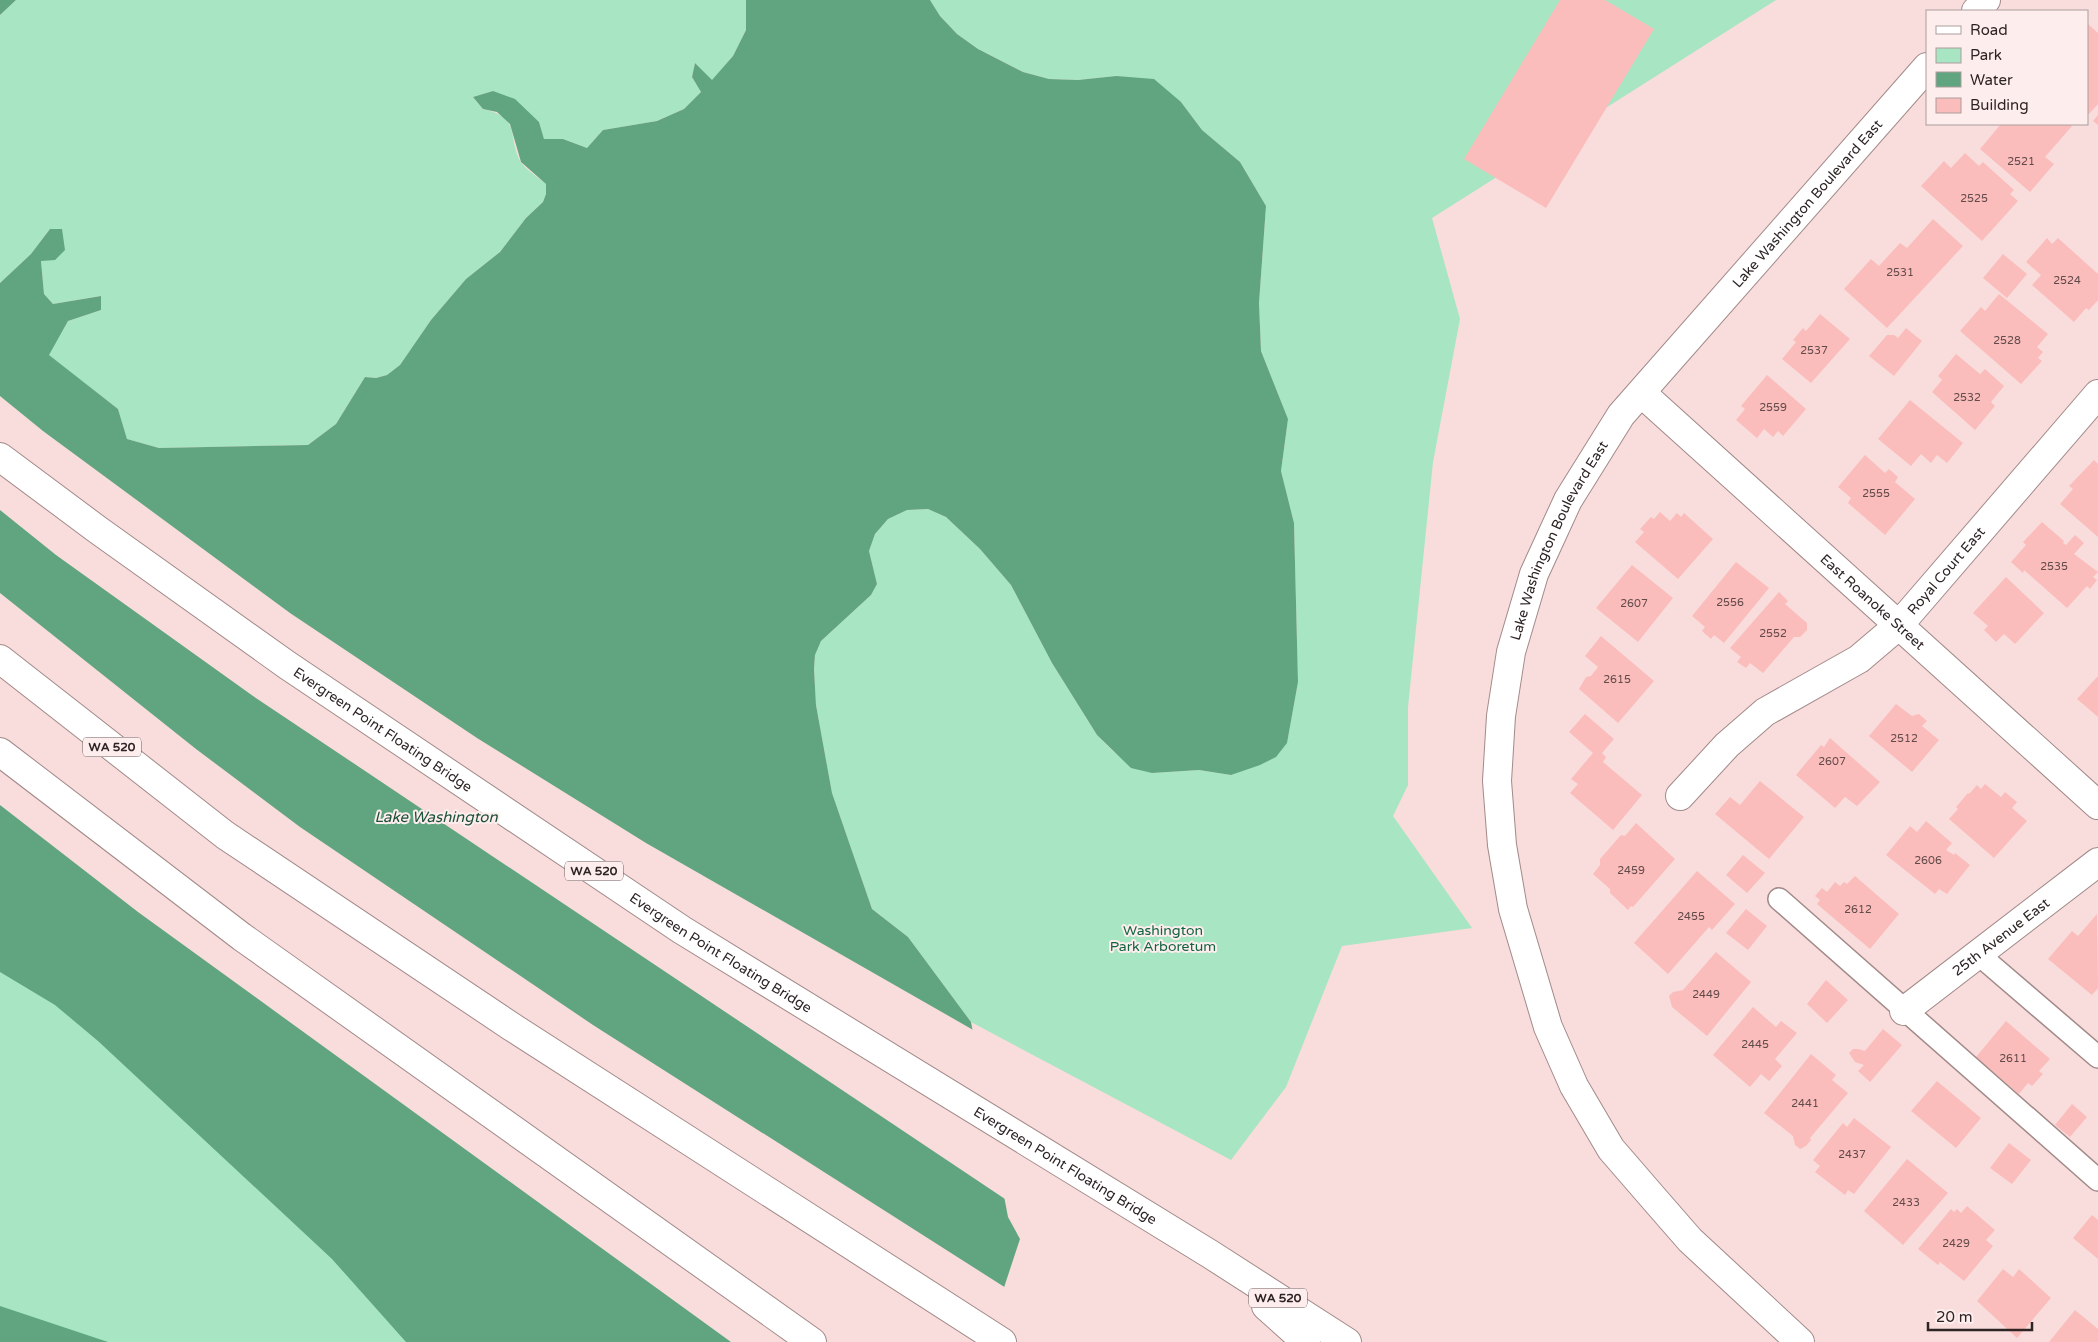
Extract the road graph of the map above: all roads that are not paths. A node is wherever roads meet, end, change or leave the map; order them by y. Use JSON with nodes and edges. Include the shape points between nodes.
{"nodes":[{"id":1,"x":1986,"y":0,"type":"edge"},
{"id":2,"x":1977,"y":10,"type":"edge"},
{"id":3,"x":1926,"y":68,"type":"edge"},
{"id":4,"x":1689,"y":341,"type":"junction"},
{"id":5,"x":2098,"y":394,"type":"edge"},
{"id":6,"x":1647,"y":398,"type":"junction"},
{"id":7,"x":1612,"y":431,"type":"junction"},
{"id":8,"x":0,"y":456,"type":"edge"},
{"id":9,"x":1899,"y":624,"type":"junction"},
{"id":10,"x":0,"y":659,"type":"edge"},
{"id":11,"x":0,"y":752,"type":"edge"},
{"id":12,"x":1680,"y":796,"type":"dead end"},
{"id":13,"x":2098,"y":805,"type":"edge"},
{"id":14,"x":2098,"y":862,"type":"edge"},
{"id":15,"x":1779,"y":899,"type":"dead end"},
{"id":16,"x":1978,"y":954,"type":"junction"},
{"id":17,"x":1904,"y":1011,"type":"junction"},
{"id":18,"x":2098,"y":1057,"type":"edge"},
{"id":19,"x":2098,"y":1180,"type":"edge"},
{"id":20,"x":1210,"y":1254,"type":"junction"},
{"id":21,"x":812,"y":1342,"type":"edge"},
{"id":22,"x":1002,"y":1342,"type":"edge"},
{"id":23,"x":1306,"y":1342,"type":"edge"},
{"id":24,"x":1347,"y":1342,"type":"edge"},
{"id":25,"x":1800,"y":1342,"type":"edge"}],
"edges":[{"from":1,"to":2,"type":"main road"},
{"from":3,"to":4,"type":"main road","name":"Lake Washington Boulevard East","via":[[1768,245]]},
{"from":4,"to":6,"type":"main road","name":"Lake Washington Boulevard East","via":[[1687,350]]},
{"from":4,"to":7,"type":"main road","name":"Lake Washington Boulevard East","via":[[1681,346],[1621,415]]},
{"from":5,"to":9,"type":"main road","name":"Royal Court East"},
{"from":6,"to":7,"type":"main road","name":"Lake Washington Boulevard East","via":[[1628,421]]},
{"from":6,"to":9,"type":"main road","name":"East Roanoke Street"},
{"from":7,"to":25,"type":"main road","name":"Lake Washington Boulevard East","via":[[1568,500],[1534,574],[1512,652],[1501,716],[1497,781],[1502,845],[1513,909],[1548,1027],[1574,1086],[1611,1149],[1690,1240]]},
{"from":8,"to":20,"type":"main road","name":"Evergreen Point Floating Bridge","number":"WA 520","via":[[287,665],[682,930]]},
{"from":9,"to":12,"type":"main road","name":"Royal Court East","via":[[1859,659],[1765,712],[1727,745]]},
{"from":9,"to":13,"type":"main road","name":"East Roanoke Street"},
{"from":10,"to":22,"type":"main road","number":"WA 520","via":[[225,835],[512,1027]]},
{"from":11,"to":21,"type":"main road","via":[[242,937]]},
{"from":14,"to":16,"type":"main road","name":"25th Avenue East"},
{"from":15,"to":17,"type":"lane"},
{"from":16,"to":17,"type":"main road","name":"25th Avenue East"},
{"from":16,"to":18,"type":"lane"},
{"from":17,"to":19,"type":"lane"},
{"from":20,"to":23,"type":"main road"},
{"from":20,"to":24,"type":"main road","number":"WA 520"}]}
